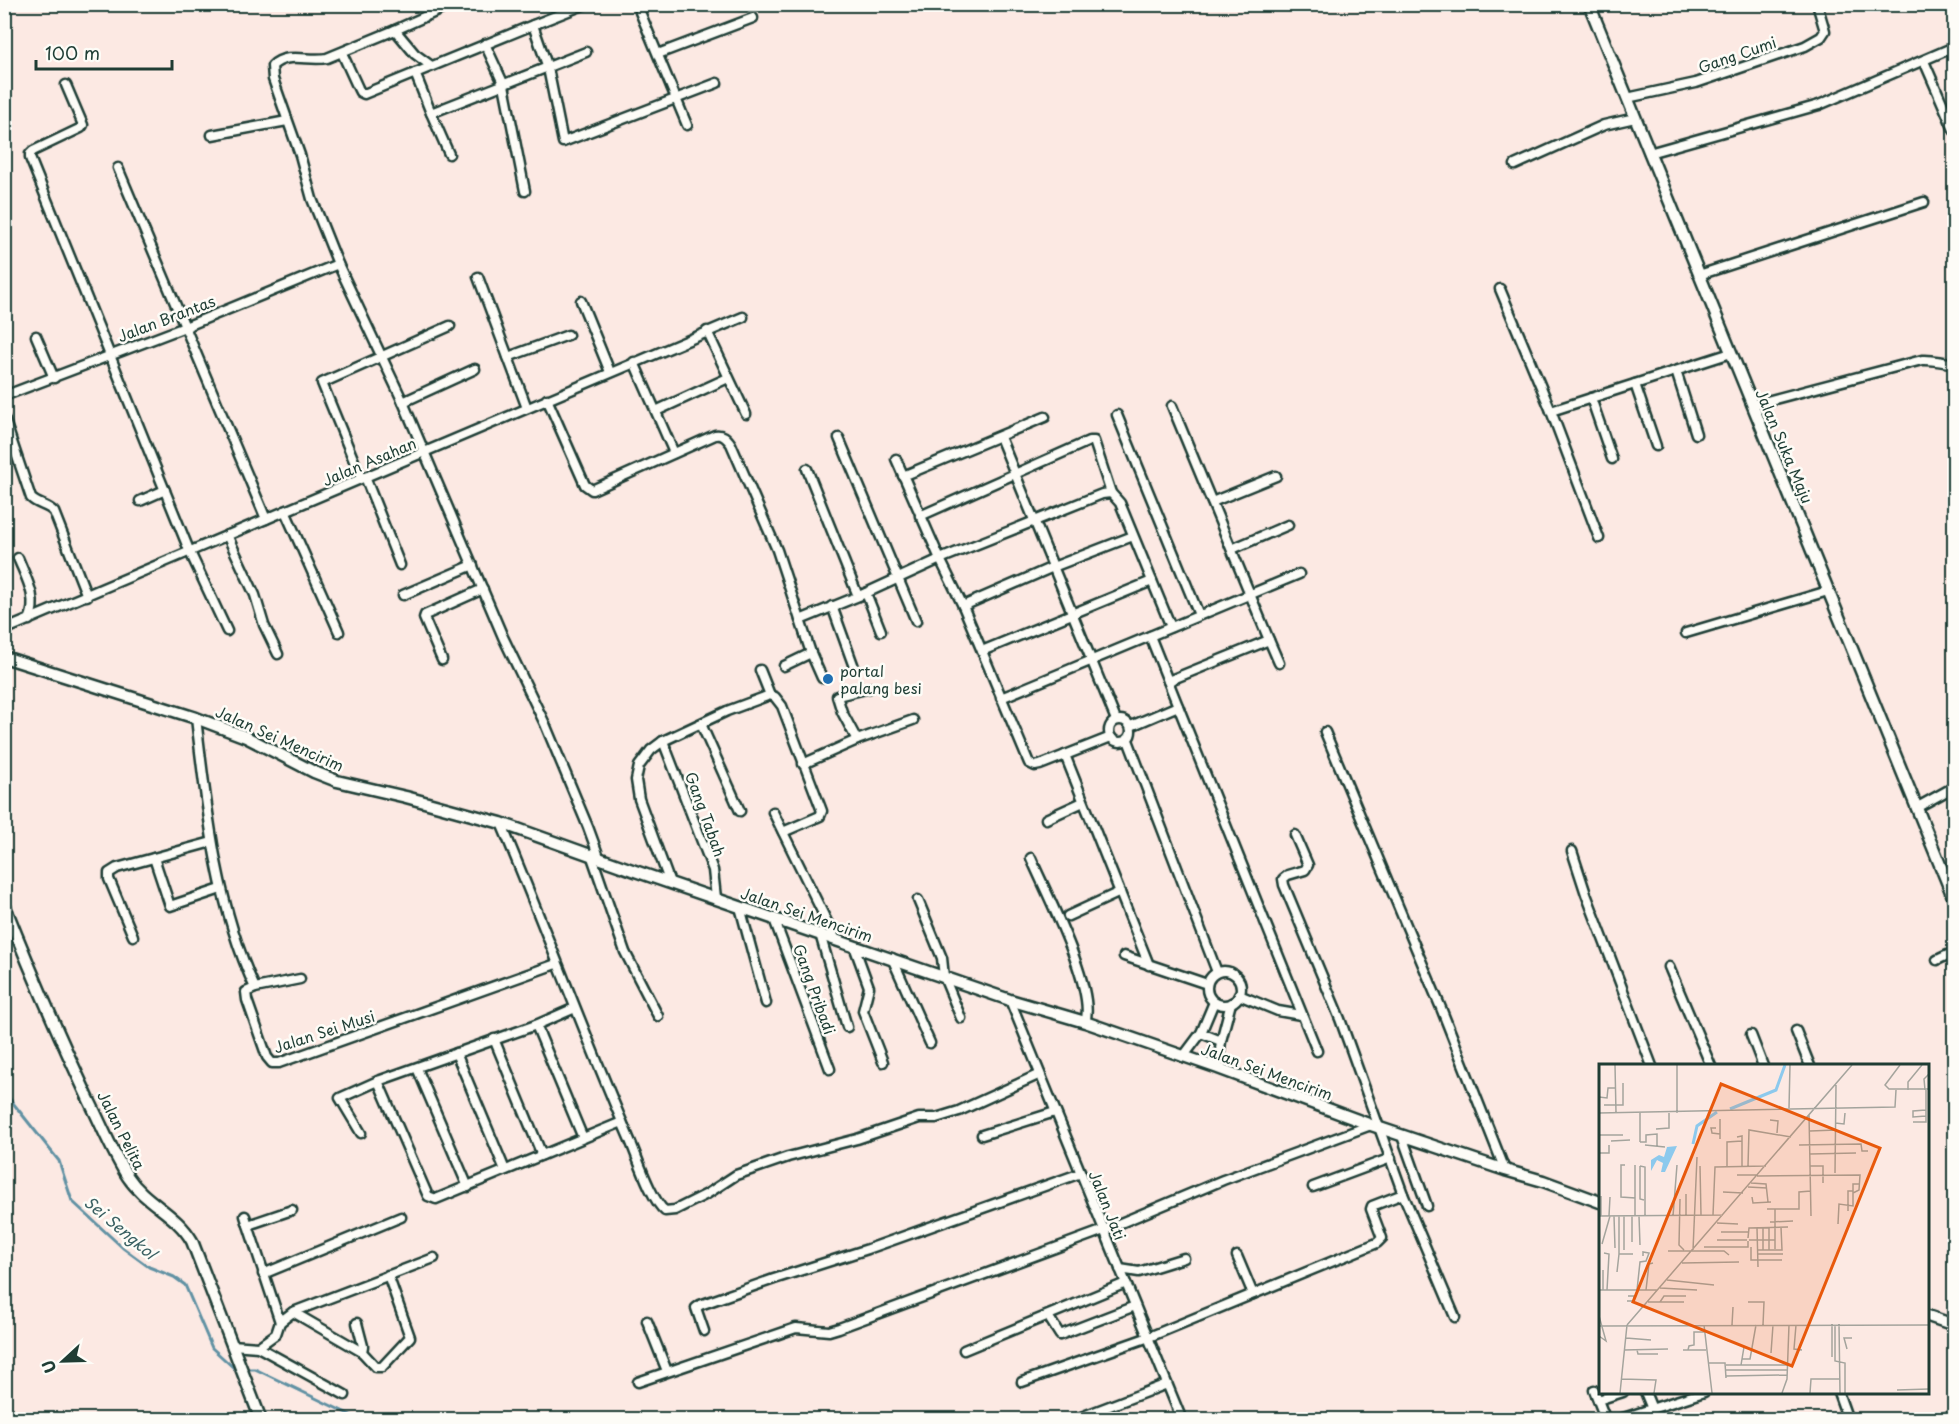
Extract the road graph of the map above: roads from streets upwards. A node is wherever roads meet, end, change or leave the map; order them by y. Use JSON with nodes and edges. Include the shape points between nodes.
{"nodes":[{"id":1,"x":453,"y":4,"type":"edge"},
{"id":2,"x":586,"y":4,"type":"edge"},
{"id":3,"x":1589,"y":4,"type":"edge"},
{"id":4,"x":1817,"y":4,"type":"edge"},
{"id":5,"x":640,"y":12,"type":"dead end"},
{"id":6,"x":753,"y":18,"type":"dead end"},
{"id":7,"x":533,"y":25,"type":"junction"},
{"id":8,"x":395,"y":30,"type":"junction"},
{"id":9,"x":484,"y":44,"type":"junction"},
{"id":10,"x":1954,"y":47,"type":"edge"},
{"id":11,"x":342,"y":52,"type":"junction"},
{"id":12,"x":586,"y":52,"type":"dead end"},
{"id":13,"x":658,"y":54,"type":"junction"},
{"id":14,"x":1924,"y":61,"type":"junction"},
{"id":15,"x":430,"y":66,"type":"junction"},
{"id":16,"x":548,"y":68,"type":"junction"},
{"id":17,"x":415,"y":73,"type":"junction"},
{"id":18,"x":717,"y":83,"type":"dead end"},
{"id":19,"x":66,"y":85,"type":"dead end"},
{"id":20,"x":504,"y":85,"type":"junction"},
{"id":21,"x":676,"y":98,"type":"junction"},
{"id":22,"x":1627,"y":98,"type":"junction"},
{"id":23,"x":431,"y":113,"type":"junction"},
{"id":24,"x":1635,"y":118,"type":"junction"},
{"id":25,"x":287,"y":121,"type":"junction"},
{"id":26,"x":687,"y":125,"type":"dead end"},
{"id":27,"x":1954,"y":130,"type":"edge"},
{"id":28,"x":212,"y":135,"type":"dead end"},
{"id":29,"x":1649,"y":153,"type":"junction"},
{"id":30,"x":449,"y":154,"type":"dead end"},
{"id":31,"x":1515,"y":165,"type":"dead end"},
{"id":32,"x":118,"y":168,"type":"dead end"},
{"id":33,"x":525,"y":191,"type":"dead end"},
{"id":34,"x":1924,"y":202,"type":"dead end"},
{"id":35,"x":338,"y":264,"type":"junction"},
{"id":36,"x":1699,"y":275,"type":"junction"},
{"id":37,"x":478,"y":277,"type":"dead end"},
{"id":38,"x":1500,"y":289,"type":"dead end"},
{"id":39,"x":581,"y":301,"type":"dead end"},
{"id":40,"x":743,"y":317,"type":"dead end"},
{"id":41,"x":450,"y":326,"type":"dead end"},
{"id":42,"x":185,"y":327,"type":"junction"},
{"id":43,"x":707,"y":331,"type":"junction"},
{"id":44,"x":568,"y":335,"type":"dead end"},
{"id":45,"x":36,"y":336,"type":"dead end"},
{"id":46,"x":1731,"y":353,"type":"junction"},
{"id":47,"x":110,"y":355,"type":"junction"},
{"id":48,"x":382,"y":357,"type":"junction"},
{"id":49,"x":508,"y":357,"type":"junction"},
{"id":50,"x":634,"y":362,"type":"junction"},
{"id":51,"x":1954,"y":363,"type":"edge"},
{"id":52,"x":475,"y":369,"type":"dead end"},
{"id":53,"x":1676,"y":371,"type":"junction"},
{"id":54,"x":610,"y":372,"type":"junction"},
{"id":55,"x":54,"y":378,"type":"junction"},
{"id":56,"x":728,"y":378,"type":"junction"},
{"id":57,"x":1635,"y":384,"type":"junction"},
{"id":58,"x":4,"y":396,"type":"edge"},
{"id":59,"x":1591,"y":398,"type":"junction"},
{"id":60,"x":548,"y":399,"type":"junction"},
{"id":61,"x":403,"y":402,"type":"junction"},
{"id":62,"x":1752,"y":405,"type":"junction"},
{"id":63,"x":1172,"y":406,"type":"dead end"},
{"id":64,"x":527,"y":408,"type":"junction"},
{"id":65,"x":656,"y":411,"type":"junction"},
{"id":66,"x":1551,"y":411,"type":"junction"},
{"id":67,"x":746,"y":414,"type":"dead end"},
{"id":68,"x":1117,"y":415,"type":"dead end"},
{"id":69,"x":1045,"y":417,"type":"dead end"},
{"id":70,"x":4,"y":418,"type":"edge"},
{"id":71,"x":1696,"y":434,"type":"dead end"},
{"id":72,"x":1000,"y":437,"type":"junction"},
{"id":73,"x":839,"y":438,"type":"dead end"},
{"id":74,"x":1656,"y":447,"type":"dead end"},
{"id":75,"x":424,"y":452,"type":"junction"},
{"id":76,"x":674,"y":453,"type":"junction"},
{"id":77,"x":896,"y":459,"type":"dead end"},
{"id":78,"x":1612,"y":459,"type":"dead end"},
{"id":79,"x":807,"y":469,"type":"dead end"},
{"id":80,"x":1016,"y":474,"type":"junction"},
{"id":81,"x":903,"y":476,"type":"junction"},
{"id":82,"x":1276,"y":476,"type":"dead end"},
{"id":83,"x":363,"y":477,"type":"junction"},
{"id":84,"x":165,"y":490,"type":"junction"},
{"id":85,"x":1111,"y":493,"type":"junction"},
{"id":86,"x":140,"y":501,"type":"dead end"},
{"id":87,"x":1212,"y":502,"type":"junction"},
{"id":88,"x":285,"y":511,"type":"junction"},
{"id":89,"x":920,"y":516,"type":"junction"},
{"id":90,"x":266,"y":519,"type":"junction"},
{"id":91,"x":1035,"y":521,"type":"junction"},
{"id":92,"x":1288,"y":525,"type":"dead end"},
{"id":93,"x":226,"y":535,"type":"junction"},
{"id":94,"x":1133,"y":536,"type":"junction"},
{"id":95,"x":1599,"y":538,"type":"dead end"},
{"id":96,"x":1232,"y":549,"type":"junction"},
{"id":97,"x":189,"y":550,"type":"junction"},
{"id":98,"x":18,"y":558,"type":"dead end"},
{"id":99,"x":940,"y":559,"type":"junction"},
{"id":100,"x":400,"y":565,"type":"dead end"},
{"id":101,"x":473,"y":565,"type":"junction"},
{"id":102,"x":1053,"y":567,"type":"junction"},
{"id":103,"x":1299,"y":574,"type":"dead end"},
{"id":104,"x":898,"y":578,"type":"junction"},
{"id":105,"x":1152,"y":581,"type":"junction"},
{"id":106,"x":483,"y":589,"type":"junction"},
{"id":107,"x":1828,"y":591,"type":"junction"},
{"id":108,"x":1250,"y":594,"type":"junction"},
{"id":109,"x":403,"y":595,"type":"dead end"},
{"id":110,"x":862,"y":595,"type":"junction"},
{"id":111,"x":87,"y":596,"type":"junction"},
{"id":112,"x":832,"y":606,"type":"junction"},
{"id":113,"x":963,"y":606,"type":"junction"},
{"id":114,"x":1071,"y":613,"type":"junction"},
{"id":115,"x":1199,"y":615,"type":"junction"},
{"id":116,"x":29,"y":620,"type":"junction"},
{"id":117,"x":800,"y":620,"type":"junction"},
{"id":118,"x":916,"y":621,"type":"dead end"},
{"id":119,"x":1171,"y":627,"type":"junction"},
{"id":120,"x":4,"y":630,"type":"edge"},
{"id":121,"x":227,"y":631,"type":"dead end"},
{"id":122,"x":881,"y":631,"type":"dead end"},
{"id":123,"x":339,"y":632,"type":"dead end"},
{"id":124,"x":1686,"y":633,"type":"dead end"},
{"id":125,"x":1150,"y":636,"type":"junction"},
{"id":126,"x":1269,"y":640,"type":"junction"},
{"id":127,"x":982,"y":651,"type":"junction"},
{"id":128,"x":811,"y":653,"type":"junction"},
{"id":129,"x":278,"y":654,"type":"dead end"},
{"id":130,"x":4,"y":657,"type":"edge"},
{"id":131,"x":442,"y":660,"type":"dead end"},
{"id":132,"x":1091,"y":661,"type":"junction"},
{"id":133,"x":1279,"y":663,"type":"dead end"},
{"id":134,"x":784,"y":666,"type":"dead end"},
{"id":135,"x":854,"y":667,"type":"dead end"},
{"id":136,"x":760,"y":670,"type":"dead end"},
{"id":137,"x":822,"y":678,"type":"dead end"},
{"id":138,"x":1168,"y":681,"type":"junction"},
{"id":139,"x":870,"y":688,"type":"dead end"},
{"id":140,"x":770,"y":695,"type":"junction"},
{"id":141,"x":1001,"y":698,"type":"junction"},
{"id":142,"x":1178,"y":706,"type":"junction"},
{"id":143,"x":196,"y":718,"type":"junction"},
{"id":144,"x":913,"y":720,"type":"dead end"},
{"id":145,"x":1116,"y":720,"type":"junction"},
{"id":146,"x":701,"y":724,"type":"junction"},
{"id":147,"x":1131,"y":726,"type":"junction"},
{"id":148,"x":1325,"y":732,"type":"dead end"},
{"id":149,"x":1111,"y":737,"type":"junction"},
{"id":150,"x":857,"y":740,"type":"junction"},
{"id":151,"x":1128,"y":740,"type":"junction"},
{"id":152,"x":663,"y":741,"type":"junction"},
{"id":153,"x":1065,"y":755,"type":"junction"},
{"id":154,"x":803,"y":764,"type":"junction"},
{"id":155,"x":1954,"y":787,"type":"edge"},
{"id":156,"x":1083,"y":802,"type":"junction"},
{"id":157,"x":1916,"y":808,"type":"junction"},
{"id":158,"x":740,"y":811,"type":"dead end"},
{"id":159,"x":773,"y":812,"type":"dead end"},
{"id":160,"x":1046,"y":819,"type":"dead end"},
{"id":161,"x":501,"y":823,"type":"junction"},
{"id":162,"x":783,"y":832,"type":"junction"},
{"id":163,"x":1296,"y":835,"type":"dead end"},
{"id":164,"x":212,"y":842,"type":"junction"},
{"id":165,"x":1572,"y":851,"type":"dead end"},
{"id":166,"x":595,"y":856,"type":"junction"},
{"id":167,"x":154,"y":858,"type":"junction"},
{"id":168,"x":1031,"y":858,"type":"dead end"},
{"id":169,"x":670,"y":883,"type":"junction"},
{"id":170,"x":1952,"y":884,"type":"edge"},
{"id":171,"x":221,"y":889,"type":"junction"},
{"id":172,"x":1119,"y":892,"type":"junction"},
{"id":173,"x":716,"y":898,"type":"junction"},
{"id":174,"x":1954,"y":899,"type":"edge"},
{"id":175,"x":918,"y":900,"type":"dead end"},
{"id":176,"x":4,"y":904,"type":"edge"},
{"id":177,"x":740,"y":907,"type":"junction"},
{"id":178,"x":1068,"y":916,"type":"dead end"},
{"id":179,"x":774,"y":919,"type":"junction"},
{"id":180,"x":820,"y":934,"type":"junction"},
{"id":181,"x":133,"y":936,"type":"dead end"},
{"id":182,"x":835,"y":938,"type":"junction"},
{"id":183,"x":854,"y":946,"type":"junction"},
{"id":184,"x":1954,"y":952,"type":"edge"},
{"id":185,"x":1124,"y":956,"type":"dead end"},
{"id":186,"x":892,"y":958,"type":"junction"},
{"id":187,"x":1937,"y":960,"type":"dead end"},
{"id":188,"x":556,"y":964,"type":"junction"},
{"id":189,"x":1149,"y":965,"type":"junction"},
{"id":190,"x":1669,"y":967,"type":"dead end"},
{"id":191,"x":1217,"y":972,"type":"junction"},
{"id":192,"x":944,"y":977,"type":"junction"},
{"id":193,"x":300,"y":979,"type":"dead end"},
{"id":194,"x":1207,"y":984,"type":"junction"},
{"id":195,"x":255,"y":988,"type":"junction"},
{"id":196,"x":1239,"y":994,"type":"junction"},
{"id":197,"x":1010,"y":1000,"type":"junction"},
{"id":198,"x":1214,"y":1002,"type":"junction"},
{"id":199,"x":766,"y":1003,"type":"dead end"},
{"id":200,"x":1231,"y":1003,"type":"junction"},
{"id":201,"x":574,"y":1008,"type":"junction"},
{"id":202,"x":1301,"y":1015,"type":"junction"},
{"id":203,"x":658,"y":1016,"type":"dead end"},
{"id":204,"x":961,"y":1018,"type":"dead end"},
{"id":205,"x":1085,"y":1022,"type":"junction"},
{"id":206,"x":536,"y":1025,"type":"junction"},
{"id":207,"x":848,"y":1027,"type":"dead end"},
{"id":208,"x":1796,"y":1030,"type":"dead end"},
{"id":209,"x":1201,"y":1033,"type":"junction"},
{"id":210,"x":1750,"y":1035,"type":"dead end"},
{"id":211,"x":494,"y":1039,"type":"junction"},
{"id":212,"x":1221,"y":1041,"type":"junction"},
{"id":213,"x":930,"y":1043,"type":"dead end"},
{"id":214,"x":1317,"y":1051,"type":"dead end"},
{"id":215,"x":456,"y":1053,"type":"junction"},
{"id":216,"x":1183,"y":1057,"type":"junction"},
{"id":217,"x":883,"y":1062,"type":"dead end"},
{"id":218,"x":1652,"y":1064,"type":"edge"},
{"id":219,"x":1711,"y":1064,"type":"edge"},
{"id":220,"x":1763,"y":1064,"type":"edge"},
{"id":221,"x":1810,"y":1064,"type":"edge"},
{"id":222,"x":417,"y":1068,"type":"junction"},
{"id":223,"x":1218,"y":1068,"type":"junction"},
{"id":224,"x":830,"y":1069,"type":"dead end"},
{"id":225,"x":1040,"y":1074,"type":"junction"},
{"id":226,"x":378,"y":1081,"type":"junction"},
{"id":227,"x":1055,"y":1112,"type":"junction"},
{"id":228,"x":622,"y":1122,"type":"junction"},
{"id":229,"x":1376,"y":1126,"type":"junction"},
{"id":230,"x":361,"y":1133,"type":"dead end"},
{"id":231,"x":982,"y":1135,"type":"dead end"},
{"id":232,"x":1402,"y":1136,"type":"junction"},
{"id":233,"x":583,"y":1138,"type":"junction"},
{"id":234,"x":543,"y":1155,"type":"junction"},
{"id":235,"x":1392,"y":1158,"type":"junction"},
{"id":236,"x":505,"y":1170,"type":"junction"},
{"id":237,"x":1505,"y":1170,"type":"junction"},
{"id":238,"x":1081,"y":1173,"type":"junction"},
{"id":239,"x":468,"y":1187,"type":"junction"},
{"id":240,"x":1312,"y":1187,"type":"dead end"},
{"id":241,"x":1403,"y":1194,"type":"junction"},
{"id":242,"x":1599,"y":1202,"type":"edge"},
{"id":243,"x":1427,"y":1206,"type":"dead end"},
{"id":244,"x":292,"y":1210,"type":"dead end"},
{"id":245,"x":401,"y":1216,"type":"dead end"},
{"id":246,"x":1104,"y":1230,"type":"junction"},
{"id":247,"x":1237,"y":1256,"type":"dead end"},
{"id":248,"x":434,"y":1258,"type":"dead end"},
{"id":249,"x":1184,"y":1258,"type":"dead end"},
{"id":250,"x":1120,"y":1269,"type":"junction"},
{"id":251,"x":263,"y":1274,"type":"junction"},
{"id":252,"x":388,"y":1275,"type":"junction"},
{"id":253,"x":1126,"y":1283,"type":"junction"},
{"id":254,"x":1252,"y":1294,"type":"junction"},
{"id":255,"x":1135,"y":1306,"type":"junction"},
{"id":256,"x":293,"y":1312,"type":"junction"},
{"id":257,"x":1048,"y":1316,"type":"junction"},
{"id":258,"x":1929,"y":1316,"type":"edge"},
{"id":259,"x":1455,"y":1317,"type":"dead end"},
{"id":260,"x":647,"y":1321,"type":"dead end"},
{"id":261,"x":280,"y":1322,"type":"junction"},
{"id":262,"x":357,"y":1323,"type":"dead end"},
{"id":263,"x":1954,"y":1326,"type":"edge"},
{"id":264,"x":704,"y":1331,"type":"dead end"},
{"id":265,"x":1149,"y":1337,"type":"junction"},
{"id":266,"x":232,"y":1345,"type":"junction"},
{"id":267,"x":258,"y":1347,"type":"junction"},
{"id":268,"x":964,"y":1350,"type":"dead end"},
{"id":269,"x":362,"y":1352,"type":"junction"},
{"id":270,"x":668,"y":1371,"type":"junction"},
{"id":271,"x":638,"y":1382,"type":"dead end"},
{"id":272,"x":1022,"y":1382,"type":"dead end"},
{"id":273,"x":1167,"y":1383,"type":"junction"},
{"id":274,"x":1594,"y":1390,"type":"dead end"},
{"id":275,"x":1617,"y":1394,"type":"edge"},
{"id":276,"x":1646,"y":1394,"type":"edge"},
{"id":277,"x":1698,"y":1394,"type":"edge"},
{"id":278,"x":1839,"y":1394,"type":"edge"},
{"id":279,"x":345,"y":1395,"type":"dead end"},
{"id":280,"x":1598,"y":1400,"type":"junction"},
{"id":281,"x":1652,"y":1409,"type":"junction"},
{"id":282,"x":1181,"y":1415,"type":"edge"},
{"id":283,"x":261,"y":1419,"type":"edge"},
{"id":284,"x":1073,"y":1419,"type":"edge"},
{"id":285,"x":1607,"y":1419,"type":"edge"},
{"id":286,"x":1617,"y":1419,"type":"edge"},
{"id":287,"x":1848,"y":1419,"type":"edge"}],
"edges":[{"from":1,"to":8,"type":"street"},
{"from":2,"to":7,"type":"street"},
{"from":3,"to":22,"type":"street","name":"Jalan Suka Maju"},
{"from":4,"to":22,"type":"street","name":"Gang Cumi","via":[[1825,31],[1805,45],[1705,80]]},
{"from":5,"to":13,"type":"street"},
{"from":6,"to":13,"type":"street"},
{"from":7,"to":9,"type":"street"},
{"from":7,"to":16,"type":"street"},
{"from":8,"to":11,"type":"street"},
{"from":8,"to":15,"type":"street"},
{"from":9,"to":15,"type":"street"},
{"from":9,"to":20,"type":"street"},
{"from":10,"to":14,"type":"street"},
{"from":11,"to":17,"type":"street","via":[[362,94]]},
{"from":11,"to":25,"type":"street","via":[[320,60],[282,59],[272,66]]},
{"from":12,"to":16,"type":"street"},
{"from":13,"to":21,"type":"street"},
{"from":14,"to":27,"type":"street"},
{"from":14,"to":29,"type":"street","via":[[1819,105]]},
{"from":15,"to":17,"type":"street"},
{"from":16,"to":20,"type":"street"},
{"from":16,"to":21,"type":"street","via":[[563,142]]},
{"from":17,"to":23,"type":"street"},
{"from":18,"to":21,"type":"street"},
{"from":19,"to":47,"type":"street","via":[[83,125],[33,151],[30,158]]},
{"from":20,"to":23,"type":"street"},
{"from":20,"to":33,"type":"street"},
{"from":21,"to":26,"type":"street"},
{"from":22,"to":24,"type":"street","name":"Jalan Suka Maju"},
{"from":23,"to":30,"type":"street"},
{"from":24,"to":29,"type":"street","name":"Jalan Suka Maju"},
{"from":24,"to":31,"type":"street","via":[[1604,124]]},
{"from":25,"to":28,"type":"street"},
{"from":25,"to":35,"type":"street"},
{"from":29,"to":36,"type":"street","name":"Jalan Suka Maju"},
{"from":32,"to":42,"type":"street"},
{"from":34,"to":36,"type":"street"},
{"from":35,"to":42,"type":"street","name":"Jalan Brantas"},
{"from":35,"to":48,"type":"street"},
{"from":36,"to":46,"type":"street","name":"Jalan Suka Maju"},
{"from":37,"to":49,"type":"street"},
{"from":38,"to":66,"type":"street"},
{"from":39,"to":54,"type":"street"},
{"from":40,"to":43,"type":"street","name":"Jalan Asahan"},
{"from":41,"to":48,"type":"street"},
{"from":42,"to":47,"type":"street","name":"Jalan Brantas"},
{"from":42,"to":90,"type":"street"},
{"from":43,"to":50,"type":"street","name":"Jalan Asahan"},
{"from":43,"to":56,"type":"street"},
{"from":44,"to":49,"type":"street"},
{"from":45,"to":55,"type":"street"},
{"from":46,"to":53,"type":"street"},
{"from":46,"to":62,"type":"street","name":"Jalan Suka Maju"},
{"from":47,"to":55,"type":"street","name":"Jalan Brantas"},
{"from":47,"to":84,"type":"street"},
{"from":48,"to":61,"type":"street"},
{"from":48,"to":83,"type":"street","via":[[322,385]]},
{"from":49,"to":64,"type":"street"},
{"from":50,"to":54,"type":"street","name":"Jalan Asahan"},
{"from":50,"to":65,"type":"street"},
{"from":51,"to":62,"type":"street","via":[[1922,360]]},
{"from":52,"to":61,"type":"street"},
{"from":53,"to":57,"type":"street"},
{"from":53,"to":71,"type":"street"},
{"from":54,"to":60,"type":"street","name":"Jalan Asahan"},
{"from":55,"to":58,"type":"street","name":"Jalan Brantas"},
{"from":56,"to":65,"type":"street"},
{"from":56,"to":67,"type":"street"},
{"from":57,"to":59,"type":"street"},
{"from":57,"to":74,"type":"street"},
{"from":59,"to":66,"type":"street"},
{"from":59,"to":78,"type":"street"},
{"from":60,"to":64,"type":"street","name":"Jalan Asahan"},
{"from":60,"to":76,"type":"street","via":[[588,489],[598,489]]},
{"from":61,"to":75,"type":"street"},
{"from":62,"to":107,"type":"street","name":"Jalan Suka Maju"},
{"from":63,"to":87,"type":"street"},
{"from":64,"to":75,"type":"street","name":"Jalan Asahan"},
{"from":65,"to":76,"type":"street"},
{"from":66,"to":95,"type":"street"},
{"from":68,"to":115,"type":"street"},
{"from":69,"to":72,"type":"street"},
{"from":70,"to":111,"type":"street","via":[[31,498],[54,512]]},
{"from":72,"to":80,"type":"street"},
{"from":72,"to":81,"type":"street"},
{"from":73,"to":104,"type":"street"},
{"from":75,"to":83,"type":"street","name":"Jalan Asahan"},
{"from":75,"to":101,"type":"street"},
{"from":76,"to":117,"type":"street","via":[[715,435],[726,437],[777,550]]},
{"from":77,"to":81,"type":"street"},
{"from":79,"to":110,"type":"street"},
{"from":80,"to":85,"type":"street","via":[[1092,440]]},
{"from":80,"to":89,"type":"street"},
{"from":80,"to":91,"type":"street"},
{"from":81,"to":89,"type":"street"},
{"from":82,"to":87,"type":"street"},
{"from":83,"to":88,"type":"street","name":"Jalan Asahan"},
{"from":83,"to":100,"type":"street"},
{"from":84,"to":86,"type":"street"},
{"from":84,"to":97,"type":"street"},
{"from":85,"to":91,"type":"street"},
{"from":85,"to":94,"type":"street","via":[[1120,503]]},
{"from":87,"to":96,"type":"street"},
{"from":88,"to":90,"type":"street","name":"Jalan Asahan"},
{"from":88,"to":123,"type":"street"},
{"from":89,"to":99,"type":"street"},
{"from":90,"to":93,"type":"street","name":"Jalan Asahan"},
{"from":91,"to":99,"type":"street"},
{"from":91,"to":102,"type":"street"},
{"from":92,"to":96,"type":"street"},
{"from":93,"to":97,"type":"street","name":"Jalan Asahan"},
{"from":93,"to":129,"type":"street"},
{"from":94,"to":102,"type":"street"},
{"from":94,"to":105,"type":"street"},
{"from":96,"to":108,"type":"street"},
{"from":97,"to":111,"type":"street","name":"Jalan Asahan"},
{"from":97,"to":121,"type":"street"},
{"from":98,"to":116,"type":"street","via":[[30,586],[33,605]]},
{"from":99,"to":104,"type":"street"},
{"from":99,"to":113,"type":"street"},
{"from":101,"to":106,"type":"street"},
{"from":101,"to":109,"type":"street"},
{"from":102,"to":113,"type":"street"},
{"from":102,"to":114,"type":"street"},
{"from":103,"to":108,"type":"street"},
{"from":104,"to":110,"type":"street"},
{"from":104,"to":118,"type":"street"},
{"from":105,"to":114,"type":"street"},
{"from":105,"to":119,"type":"street"},
{"from":106,"to":131,"type":"street","via":[[425,615]]},
{"from":106,"to":166,"type":"street","via":[[567,775]]},
{"from":107,"to":124,"type":"street"},
{"from":107,"to":157,"type":"street","name":"Jalan Suka Maju"},
{"from":108,"to":115,"type":"street"},
{"from":108,"to":126,"type":"street"},
{"from":110,"to":112,"type":"street"},
{"from":110,"to":122,"type":"street"},
{"from":111,"to":116,"type":"street","name":"Jalan Asahan"},
{"from":112,"to":117,"type":"street"},
{"from":112,"to":135,"type":"street"},
{"from":113,"to":127,"type":"street"},
{"from":114,"to":127,"type":"street"},
{"from":114,"to":132,"type":"street"},
{"from":115,"to":119,"type":"street"},
{"from":116,"to":120,"type":"street","name":"Jalan Asahan"},
{"from":117,"to":128,"type":"street"},
{"from":119,"to":125,"type":"street"},
{"from":125,"to":132,"type":"street"},
{"from":125,"to":138,"type":"street"},
{"from":126,"to":133,"type":"street"},
{"from":126,"to":138,"type":"street"},
{"from":127,"to":141,"type":"street"},
{"from":128,"to":134,"type":"street"},
{"from":128,"to":137,"type":"street"},
{"from":130,"to":143,"type":"street","name":"Jalan Sei Mencirim"},
{"from":132,"to":141,"type":"street"},
{"from":132,"to":145,"type":"street"},
{"from":136,"to":140,"type":"street"},
{"from":138,"to":142,"type":"street"},
{"from":139,"to":150,"type":"street","via":[[837,696]]},
{"from":140,"to":146,"type":"street"},
{"from":140,"to":154,"type":"street","via":[[782,706]]},
{"from":141,"to":153,"type":"street","via":[[1029,764],[1040,765]]},
{"from":142,"to":147,"type":"street"},
{"from":142,"to":202,"type":"street"},
{"from":143,"to":161,"type":"street","name":"Jalan Sei Mencirim","via":[[246,737],[337,781]]},
{"from":143,"to":164,"type":"street"},
{"from":144,"to":150,"type":"street"},
{"from":145,"to":147,"type":"street"},
{"from":145,"to":149,"type":"street","via":[[1110,726]]},
{"from":146,"to":152,"type":"street"},
{"from":146,"to":158,"type":"street"},
{"from":147,"to":151,"type":"street"},
{"from":148,"to":237,"type":"street"},
{"from":149,"to":151,"type":"street","via":[[1117,742]]},
{"from":149,"to":153,"type":"street"},
{"from":150,"to":154,"type":"street"},
{"from":151,"to":191,"type":"street"},
{"from":152,"to":169,"type":"street","via":[[642,760],[636,780],[642,809]]},
{"from":152,"to":173,"type":"street","name":"Gang Tabah","via":[[712,870]]},
{"from":153,"to":156,"type":"street"},
{"from":154,"to":162,"type":"street","via":[[822,814]]},
{"from":155,"to":157,"type":"street"},
{"from":156,"to":160,"type":"street"},
{"from":156,"to":172,"type":"street"},
{"from":157,"to":170,"type":"street","name":"Jalan Suka Maju"},
{"from":159,"to":162,"type":"street"},
{"from":161,"to":166,"type":"street","name":"Jalan Sei Mencirim"},
{"from":161,"to":188,"type":"street"},
{"from":162,"to":182,"type":"street"},
{"from":163,"to":229,"type":"street","via":[[1308,865],[1283,879],[1284,885],[1340,1019]]},
{"from":164,"to":167,"type":"street"},
{"from":164,"to":171,"type":"street"},
{"from":165,"to":218,"type":"street"},
{"from":166,"to":169,"type":"street","name":"Jalan Sei Mencirim"},
{"from":166,"to":203,"type":"street","via":[[626,952]]},
{"from":167,"to":171,"type":"street","via":[[170,906]]},
{"from":167,"to":181,"type":"street","via":[[109,873]]},
{"from":168,"to":205,"type":"street","via":[[1083,980]]},
{"from":169,"to":173,"type":"street","name":"Jalan Sei Mencirim"},
{"from":170,"to":174,"type":"street","name":"Jalan Suka Maju"},
{"from":171,"to":195,"type":"street","via":[[235,941]]},
{"from":172,"to":178,"type":"street"},
{"from":172,"to":189,"type":"street"},
{"from":173,"to":177,"type":"street","name":"Jalan Sei Mencirim"},
{"from":175,"to":192,"type":"street","via":[[942,958]]},
{"from":176,"to":266,"type":"street","name":"Jalan Pelita","via":[[70,1060],[119,1160],[141,1194],[188,1234]]},
{"from":177,"to":179,"type":"street","name":"Jalan Sei Mencirim"},
{"from":177,"to":199,"type":"street"},
{"from":179,"to":180,"type":"street","name":"Jalan Sei Mencirim"},
{"from":179,"to":224,"type":"street","name":"Gang Pribadi"},
{"from":180,"to":182,"type":"street","name":"Jalan Sei Mencirim"},
{"from":180,"to":207,"type":"street"},
{"from":182,"to":183,"type":"street","name":"Jalan Sei Mencirim"},
{"from":183,"to":186,"type":"street","name":"Jalan Sei Mencirim"},
{"from":183,"to":217,"type":"street","via":[[869,987],[863,1011]]},
{"from":184,"to":187,"type":"street"},
{"from":185,"to":189,"type":"street"},
{"from":186,"to":192,"type":"street","name":"Jalan Sei Mencirim"},
{"from":186,"to":213,"type":"street"},
{"from":188,"to":195,"type":"street","name":"Jalan Sei Musi","via":[[279,1063],[272,1063],[267,1057],[247,1000],[246,992]]},
{"from":188,"to":201,"type":"street"},
{"from":189,"to":194,"type":"street"},
{"from":190,"to":219,"type":"street"},
{"from":191,"to":194,"type":"street"},
{"from":191,"to":196,"type":"street","via":[[1233,974],[1240,983]]},
{"from":192,"to":197,"type":"street","name":"Jalan Sei Mencirim"},
{"from":192,"to":204,"type":"street"},
{"from":193,"to":195,"type":"street"},
{"from":194,"to":198,"type":"street"},
{"from":196,"to":200,"type":"street"},
{"from":196,"to":202,"type":"street","via":[[1278,1011]]},
{"from":197,"to":205,"type":"street","name":"Jalan Sei Mencirim"},
{"from":197,"to":225,"type":"street","name":"Jalan Jati"},
{"from":198,"to":200,"type":"street"},
{"from":198,"to":209,"type":"street"},
{"from":200,"to":212,"type":"street"},
{"from":201,"to":206,"type":"street"},
{"from":201,"to":228,"type":"street"},
{"from":202,"to":214,"type":"street"},
{"from":205,"to":216,"type":"street","name":"Jalan Sei Mencirim"},
{"from":206,"to":211,"type":"street"},
{"from":206,"to":233,"type":"street"},
{"from":208,"to":221,"type":"street"},
{"from":209,"to":212,"type":"street"},
{"from":209,"to":216,"type":"street"},
{"from":210,"to":220,"type":"street"},
{"from":211,"to":215,"type":"street"},
{"from":211,"to":234,"type":"street"},
{"from":212,"to":223,"type":"street"},
{"from":215,"to":222,"type":"street"},
{"from":215,"to":236,"type":"street"},
{"from":216,"to":223,"type":"street","name":"Jalan Sei Mencirim"},
{"from":222,"to":226,"type":"street"},
{"from":222,"to":239,"type":"street"},
{"from":223,"to":229,"type":"street","name":"Jalan Sei Mencirim"},
{"from":225,"to":227,"type":"street","name":"Jalan Jati"},
{"from":225,"to":228,"type":"street","via":[[959,1111],[919,1118],[736,1175],[670,1212],[658,1202]]},
{"from":226,"to":230,"type":"street","via":[[340,1098]]},
{"from":226,"to":239,"type":"street","via":[[428,1196],[436,1199]]},
{"from":227,"to":231,"type":"street"},
{"from":227,"to":238,"type":"street","name":"Jalan Jati"},
{"from":228,"to":233,"type":"street"},
{"from":229,"to":232,"type":"street","name":"Jalan Sei Mencirim"},
{"from":229,"to":235,"type":"street"},
{"from":229,"to":246,"type":"street","via":[[1223,1180]]},
{"from":232,"to":237,"type":"street","name":"Jalan Sei Mencirim"},
{"from":232,"to":243,"type":"street"},
{"from":233,"to":234,"type":"street"},
{"from":234,"to":236,"type":"street"},
{"from":235,"to":240,"type":"street"},
{"from":235,"to":241,"type":"street"},
{"from":236,"to":239,"type":"street"},
{"from":237,"to":242,"type":"street","name":"Jalan Sei Mencirim"},
{"from":238,"to":246,"type":"street","name":"Jalan Jati"},
{"from":238,"to":264,"type":"street","via":[[700,1305],[696,1312]]},
{"from":241,"to":254,"type":"street","via":[[1372,1206],[1382,1238],[1377,1243]]},
{"from":241,"to":259,"type":"street"},
{"from":244,"to":251,"type":"street","via":[[247,1221]]},
{"from":245,"to":251,"type":"street"},
{"from":246,"to":250,"type":"street","name":"Jalan Jati"},
{"from":246,"to":270,"type":"street","via":[[839,1328],[796,1328]]},
{"from":247,"to":254,"type":"street"},
{"from":248,"to":252,"type":"street"},
{"from":249,"to":250,"type":"street","via":[[1139,1272]]},
{"from":250,"to":253,"type":"street","name":"Jalan Jati"},
{"from":251,"to":261,"type":"street"},
{"from":252,"to":256,"type":"street"},
{"from":252,"to":269,"type":"street","via":[[410,1337],[382,1367],[376,1367]]},
{"from":253,"to":255,"type":"street","name":"Jalan Jati"},
{"from":253,"to":257,"type":"street"},
{"from":254,"to":265,"type":"street"},
{"from":255,"to":257,"type":"street","via":[[1060,1335]]},
{"from":255,"to":265,"type":"street","name":"Jalan Jati"},
{"from":256,"to":261,"type":"street"},
{"from":256,"to":269,"type":"street"},
{"from":257,"to":268,"type":"street"},
{"from":258,"to":263,"type":"street"},
{"from":260,"to":270,"type":"street"},
{"from":261,"to":267,"type":"street","via":[[276,1334]]},
{"from":262,"to":269,"type":"street"},
{"from":265,"to":272,"type":"street"},
{"from":265,"to":273,"type":"street","name":"Jalan Jati"},
{"from":266,"to":267,"type":"street"},
{"from":266,"to":283,"type":"street","name":"Jalan Pelita"},
{"from":267,"to":279,"type":"street"},
{"from":270,"to":271,"type":"street"},
{"from":273,"to":282,"type":"street","name":"Jalan Jati"},
{"from":273,"to":284,"type":"street"},
{"from":274,"to":280,"type":"street"},
{"from":275,"to":280,"type":"street"},
{"from":276,"to":281,"type":"street"},
{"from":277,"to":281,"type":"street"},
{"from":278,"to":287,"type":"street"},
{"from":280,"to":285,"type":"street"},
{"from":281,"to":286,"type":"street"}]}
